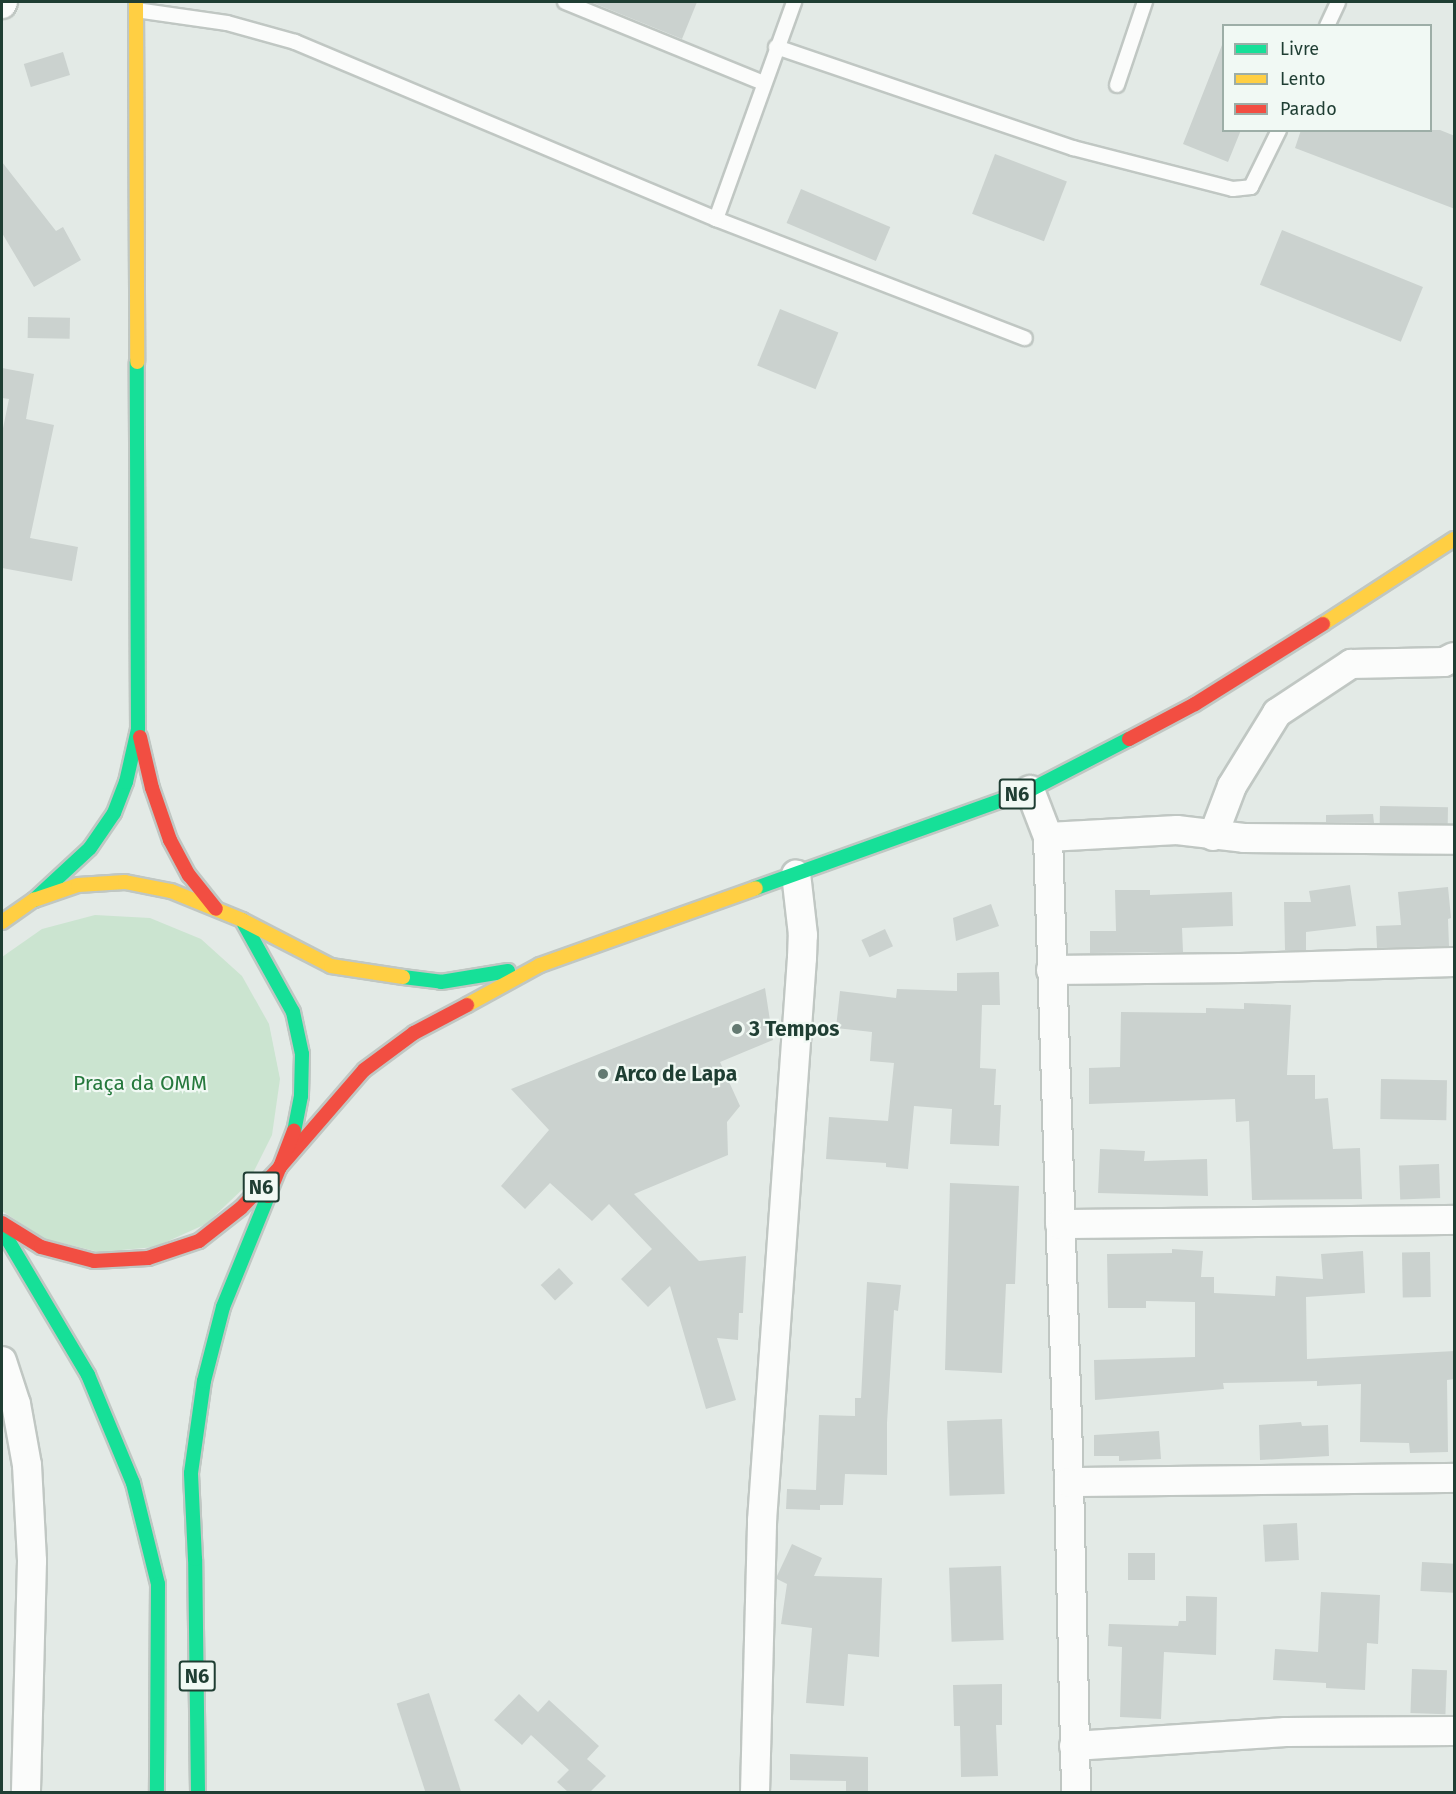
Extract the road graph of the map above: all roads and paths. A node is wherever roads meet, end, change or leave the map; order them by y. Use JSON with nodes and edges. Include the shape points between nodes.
{"nodes":[{"id":1,"x":565,"y":2,"type":"edge"},
{"id":2,"x":794,"y":2,"type":"edge"},
{"id":3,"x":1145,"y":2,"type":"edge"},
{"id":4,"x":1338,"y":2,"type":"edge"},
{"id":5,"x":136,"y":4,"type":"edge"},
{"id":6,"x":1328,"y":24,"type":"edge"},
{"id":7,"x":776,"y":47,"type":"junction"},
{"id":8,"x":763,"y":83,"type":"junction"},
{"id":9,"x":1117,"y":85,"type":"dead end"},
{"id":10,"x":1278,"y":132,"type":"edge"},
{"id":11,"x":716,"y":219,"type":"junction"},
{"id":12,"x":1025,"y":338,"type":"dead end"},
{"id":13,"x":1455,"y":539,"type":"edge"},
{"id":14,"x":1455,"y":657,"type":"edge"},
{"id":15,"x":138,"y":729,"type":"junction"},
{"id":16,"x":1030,"y":790,"type":"junction"},
{"id":17,"x":1213,"y":836,"type":"junction"},
{"id":18,"x":1048,"y":837,"type":"junction"},
{"id":19,"x":1455,"y":840,"type":"edge"},
{"id":20,"x":796,"y":874,"type":"junction"},
{"id":21,"x":34,"y":900,"type":"junction"},
{"id":22,"x":216,"y":909,"type":"junction"},
{"id":23,"x":242,"y":920,"type":"junction"},
{"id":24,"x":2,"y":922,"type":"edge"},
{"id":25,"x":1455,"y":962,"type":"edge"},
{"id":26,"x":540,"y":965,"type":"junction"},
{"id":27,"x":1051,"y":970,"type":"junction"},
{"id":28,"x":280,"y":1167,"type":"junction"},
{"id":29,"x":1455,"y":1220,"type":"edge"},
{"id":30,"x":2,"y":1223,"type":"edge"},
{"id":31,"x":1060,"y":1224,"type":"junction"},
{"id":32,"x":2,"y":1230,"type":"edge"},
{"id":33,"x":2,"y":1361,"type":"edge"},
{"id":34,"x":1455,"y":1478,"type":"edge"},
{"id":35,"x":1069,"y":1482,"type":"junction"},
{"id":36,"x":1455,"y":1731,"type":"edge"},
{"id":37,"x":1074,"y":1746,"type":"junction"},
{"id":38,"x":26,"y":1792,"type":"edge"},
{"id":39,"x":157,"y":1792,"type":"edge"},
{"id":40,"x":198,"y":1792,"type":"edge"},
{"id":41,"x":755,"y":1792,"type":"edge"},
{"id":42,"x":1076,"y":1792,"type":"edge"}],
"edges":[{"from":1,"to":8,"type":"lane"},
{"from":2,"to":7,"type":"lane"},
{"from":3,"to":9,"type":"lane"},
{"from":4,"to":6,"type":"lane"},
{"from":5,"to":11,"type":"lane","via":[[295,42]]},
{"from":5,"to":15,"type":"main road"},
{"from":7,"to":8,"type":"lane"},
{"from":7,"to":10,"type":"lane","via":[[1073,148],[1233,189],[1251,187]]},
{"from":8,"to":11,"type":"lane"},
{"from":11,"to":12,"type":"lane"},
{"from":13,"to":16,"type":"main road","number":"N6","via":[[1195,705]]},
{"from":14,"to":17,"type":"street","via":[[1444,662],[1351,664],[1277,713],[1232,786]]},
{"from":15,"to":21,"type":"main road","via":[[126,782],[114,813],[90,848]]},
{"from":15,"to":22,"type":"main road","via":[[170,840],[189,875]]},
{"from":16,"to":18,"type":"street"},
{"from":16,"to":20,"type":"main road","number":"N6"},
{"from":17,"to":18,"type":"street","via":[[1177,830]]},
{"from":17,"to":19,"type":"street"},
{"from":18,"to":27,"type":"street"},
{"from":20,"to":26,"type":"main road","number":"N6"},
{"from":20,"to":41,"type":"street","via":[[802,958],[762,1521]]},
{"from":21,"to":22,"type":"main road","number":"N6","via":[[78,885],[125,882],[171,891]]},
{"from":21,"to":24,"type":"main road","number":"N6"},
{"from":22,"to":23,"type":"main road","number":"N6"},
{"from":23,"to":26,"type":"main road","number":"N6","via":[[331,966],[376,973],[441,982]]},
{"from":23,"to":28,"type":"main road","number":"N6","via":[[293,1012],[302,1054],[301,1096],[294,1132]]},
{"from":25,"to":27,"type":"street"},
{"from":26,"to":28,"type":"main road","number":"N6","via":[[414,1033],[364,1070]]},
{"from":27,"to":31,"type":"street"},
{"from":28,"to":30,"type":"main road","number":"N6","via":[[241,1208],[200,1241],[148,1258],[94,1261],[41,1247]]},
{"from":28,"to":40,"type":"main road","number":"N6","via":[[223,1306],[204,1381],[191,1473]]},
{"from":29,"to":31,"type":"street"},
{"from":31,"to":35,"type":"street"},
{"from":32,"to":39,"type":"main road","number":"N6","via":[[88,1375],[133,1483],[158,1584]]},
{"from":33,"to":38,"type":"street","via":[[16,1404],[27,1465],[32,1561]]},
{"from":34,"to":35,"type":"street"},
{"from":35,"to":37,"type":"street"},
{"from":36,"to":37,"type":"street","via":[[1286,1732]]},
{"from":37,"to":42,"type":"street"}]}
